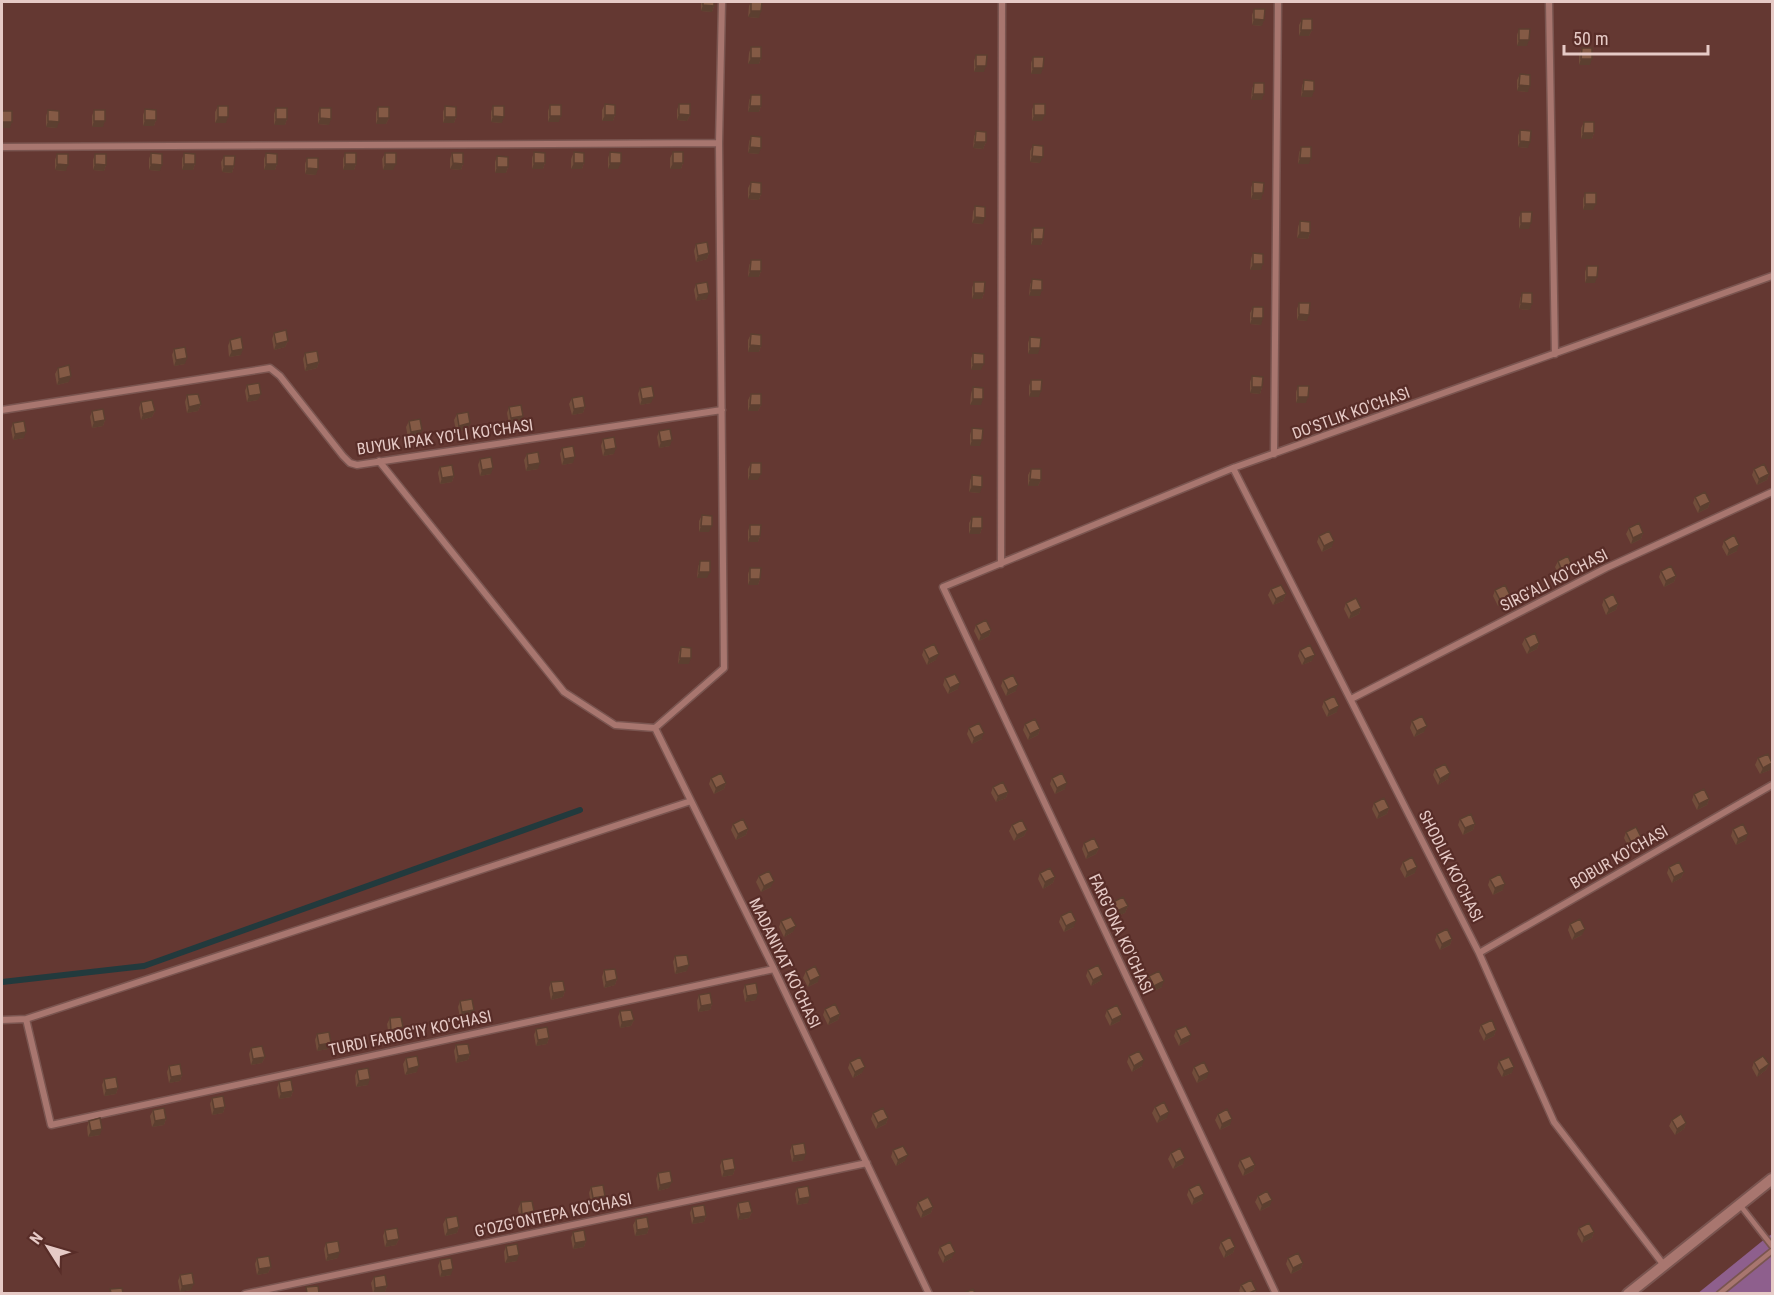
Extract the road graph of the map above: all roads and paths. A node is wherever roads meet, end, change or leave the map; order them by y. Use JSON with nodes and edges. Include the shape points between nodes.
{"nodes":[{"id":1,"x":722,"y":2,"type":"edge"},
{"id":2,"x":1002,"y":2,"type":"edge"},
{"id":3,"x":1278,"y":2,"type":"edge"},
{"id":4,"x":1549,"y":2,"type":"edge"},
{"id":5,"x":719,"y":143,"type":"junction"},
{"id":6,"x":2,"y":147,"type":"edge"},
{"id":7,"x":1773,"y":276,"type":"edge"},
{"id":8,"x":1555,"y":354,"type":"junction"},
{"id":9,"x":2,"y":410,"type":"edge"},
{"id":10,"x":722,"y":410,"type":"junction"},
{"id":11,"x":1274,"y":454,"type":"junction"},
{"id":12,"x":379,"y":461,"type":"junction"},
{"id":13,"x":1233,"y":468,"type":"junction"},
{"id":14,"x":1773,"y":492,"type":"edge"},
{"id":15,"x":1001,"y":564,"type":"junction"},
{"id":16,"x":943,"y":587,"type":"joint"},
{"id":17,"x":1351,"y":699,"type":"junction"},
{"id":18,"x":655,"y":728,"type":"junction"},
{"id":19,"x":1773,"y":785,"type":"edge"},
{"id":20,"x":691,"y":801,"type":"junction"},
{"id":21,"x":1479,"y":953,"type":"junction"},
{"id":22,"x":774,"y":969,"type":"junction"},
{"id":23,"x":26,"y":1019,"type":"junction"},
{"id":24,"x":2,"y":1020,"type":"edge"},
{"id":25,"x":867,"y":1163,"type":"junction"},
{"id":26,"x":1773,"y":1179,"type":"edge"},
{"id":27,"x":1740,"y":1205,"type":"junction"},
{"id":28,"x":1773,"y":1246,"type":"edge"},
{"id":29,"x":1773,"y":1251,"type":"edge"},
{"id":30,"x":1663,"y":1264,"type":"junction"},
{"id":31,"x":245,"y":1293,"type":"edge"},
{"id":32,"x":929,"y":1293,"type":"edge"},
{"id":33,"x":1276,"y":1293,"type":"edge"},
{"id":34,"x":1628,"y":1293,"type":"edge"},
{"id":35,"x":1719,"y":1293,"type":"edge"}],
"edges":[{"from":1,"to":5,"type":"street"},
{"from":2,"to":15,"type":"street"},
{"from":3,"to":11,"type":"street"},
{"from":4,"to":8,"type":"street"},
{"from":5,"to":6,"type":"street"},
{"from":5,"to":10,"type":"street"},
{"from":7,"to":8,"type":"street","name":"DO'STLIK KO'CHASI"},
{"from":8,"to":11,"type":"street","name":"DO'STLIK KO'CHASI"},
{"from":9,"to":12,"type":"street","name":"BUYUK IPAK YO'LI KO'CHASI","via":[[270,368],[350,464]]},
{"from":10,"to":12,"type":"street","name":"BUYUK IPAK YO'LI KO'CHASI"},
{"from":10,"to":18,"type":"street","via":[[724,668]]},
{"from":11,"to":13,"type":"street","name":"DO'STLIK KO'CHASI"},
{"from":12,"to":18,"type":"street","via":[[564,692],[615,725]]},
{"from":13,"to":15,"type":"street","name":"DO'STLIK KO'CHASI"},
{"from":13,"to":17,"type":"street","name":"SHODLIK KO'CHASI"},
{"from":14,"to":17,"type":"street","name":"SIRG'ALI KO'CHASI","via":[[1606,568]]},
{"from":15,"to":16,"type":"street","name":"DO'STLIK KO'CHASI"},
{"from":16,"to":33,"type":"street","name":"FARG'ONA KO'CHASI"},
{"from":17,"to":21,"type":"street","name":"SHODLIK KO'CHASI"},
{"from":18,"to":20,"type":"street","name":"MADANIYAT KO'CHASI"},
{"from":19,"to":21,"type":"street","name":"BOBUR KO'CHASI"},
{"from":20,"to":22,"type":"street","name":"MADANIYAT KO'CHASI"},
{"from":20,"to":23,"type":"street"},
{"from":21,"to":30,"type":"street","name":"SHODLIK KO'CHASI","via":[[1554,1122]]},
{"from":22,"to":23,"type":"street","name":"TURDI FAROG'IY KO'CHASI","via":[[51,1125]]},
{"from":22,"to":25,"type":"street","name":"MADANIYAT KO'CHASI"},
{"from":23,"to":24,"type":"street"},
{"from":25,"to":31,"type":"street","name":"G'OZG'ONTEPA KO'CHASI"},
{"from":25,"to":32,"type":"street","name":"MADANIYAT KO'CHASI"},
{"from":26,"to":27,"type":"street"},
{"from":27,"to":28,"type":"lane"},
{"from":27,"to":30,"type":"street"},
{"from":29,"to":35,"type":"lane"},
{"from":30,"to":34,"type":"street"}]}
